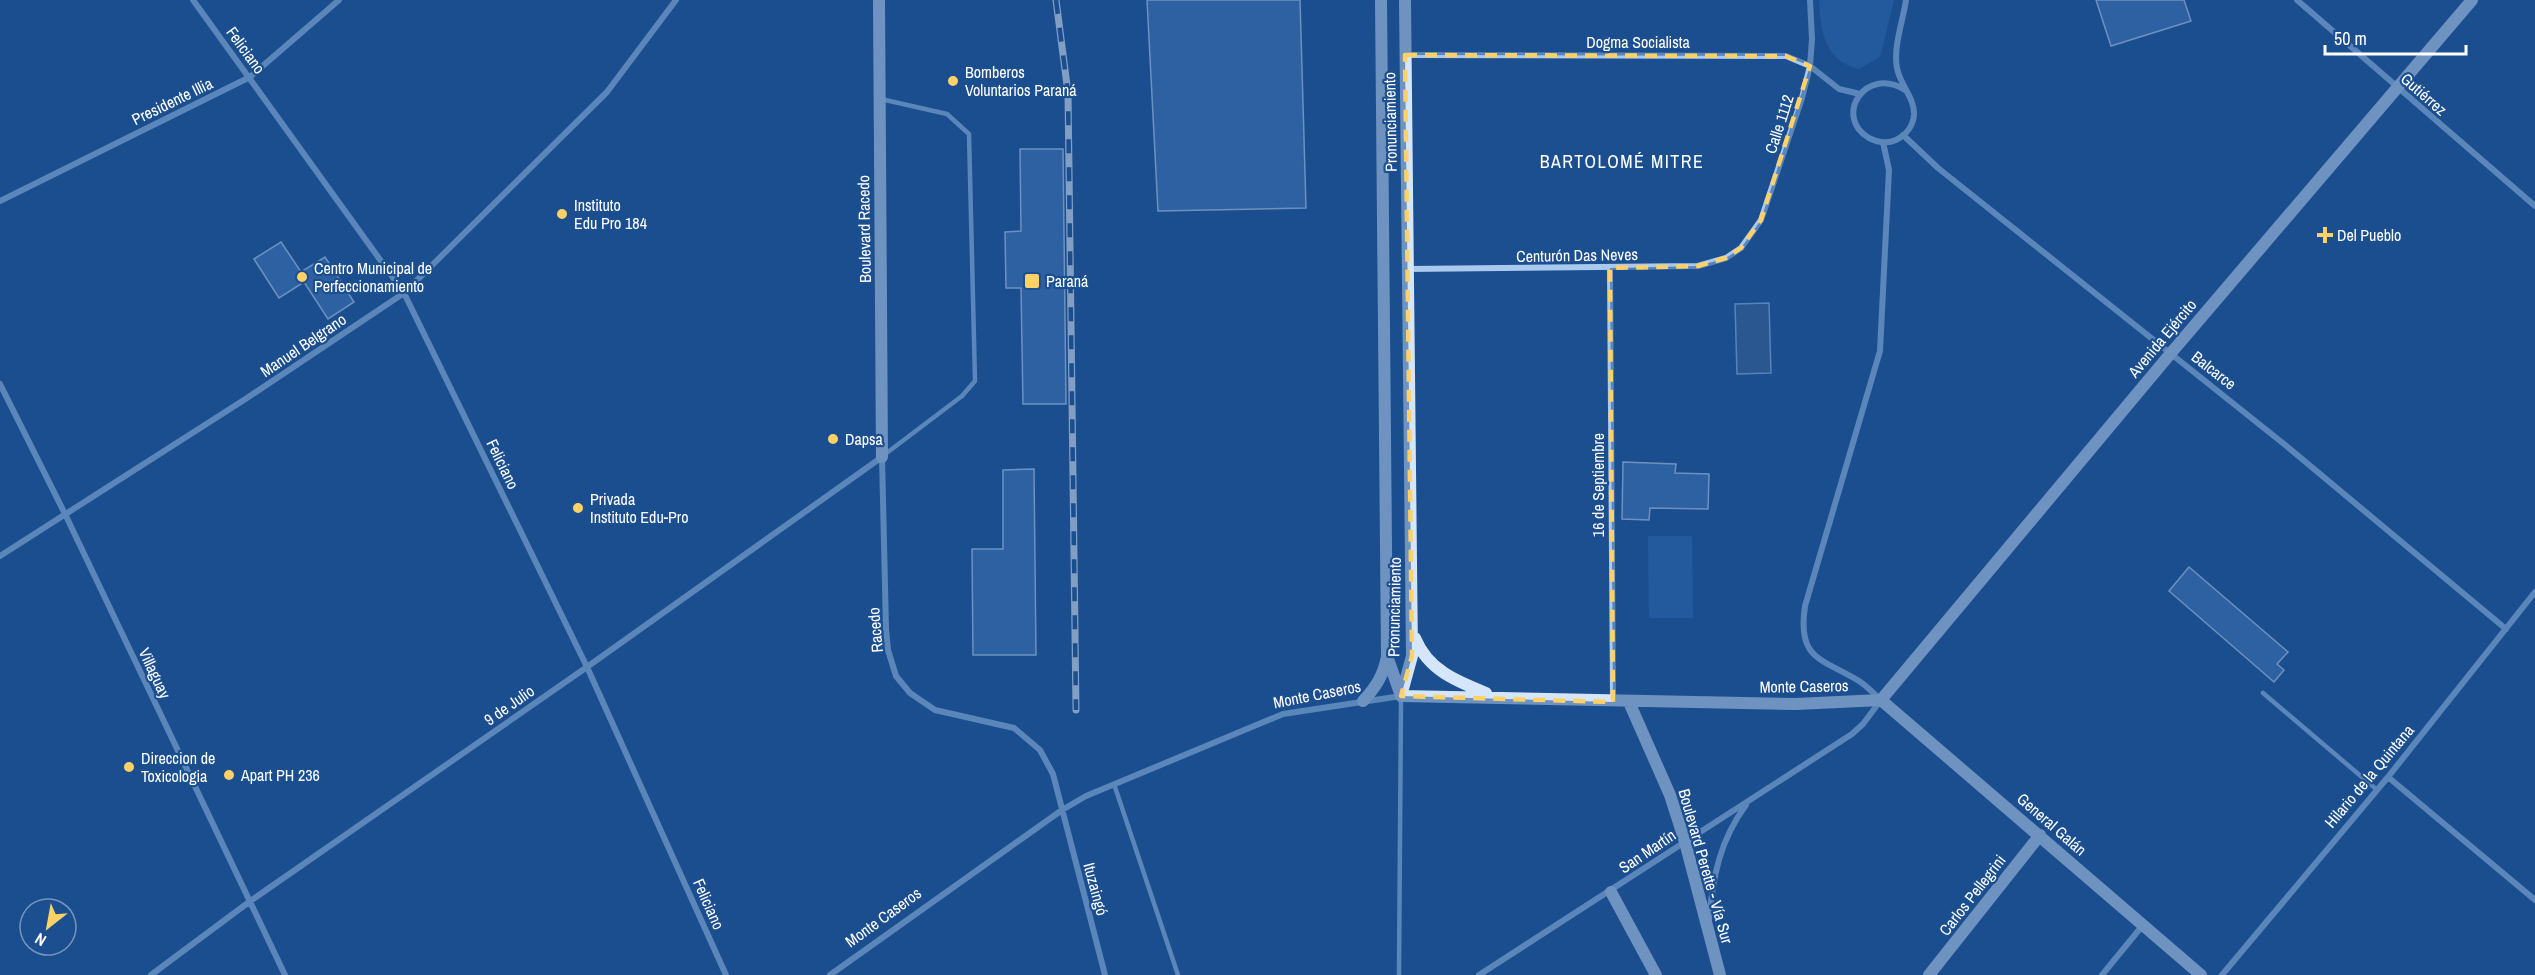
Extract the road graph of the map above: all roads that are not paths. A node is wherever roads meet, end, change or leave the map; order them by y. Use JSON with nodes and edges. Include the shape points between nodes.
{"nodes":[{"id":1,"x":193,"y":0,"type":"edge"},
{"id":2,"x":339,"y":0,"type":"edge"},
{"id":3,"x":676,"y":0,"type":"edge"},
{"id":4,"x":879,"y":0,"type":"edge"},
{"id":5,"x":1381,"y":0,"type":"edge"},
{"id":6,"x":1405,"y":0,"type":"edge"},
{"id":7,"x":1810,"y":0,"type":"edge"},
{"id":8,"x":1906,"y":0,"type":"edge"},
{"id":9,"x":2297,"y":0,"type":"edge"},
{"id":10,"x":2472,"y":0,"type":"edge"},
{"id":11,"x":1405,"y":55,"type":"junction"},
{"id":12,"x":1810,"y":66,"type":"junction"},
{"id":13,"x":250,"y":77,"type":"junction"},
{"id":14,"x":2396,"y":87,"type":"junction"},
{"id":15,"x":1905,"y":90,"type":"junction"},
{"id":16,"x":1860,"y":94,"type":"junction"},
{"id":17,"x":880,"y":99,"type":"junction"},
{"id":18,"x":1903,"y":135,"type":"junction"},
{"id":19,"x":1883,"y":142,"type":"junction"},
{"id":20,"x":0,"y":201,"type":"edge"},
{"id":21,"x":2535,"y":206,"type":"edge"},
{"id":22,"x":1741,"y":248,"type":"joint"},
{"id":23,"x":1610,"y":268,"type":"junction"},
{"id":24,"x":1408,"y":269,"type":"junction"},
{"id":25,"x":404,"y":293,"type":"junction"},
{"id":26,"x":2171,"y":354,"type":"junction"},
{"id":27,"x":0,"y":384,"type":"edge"},
{"id":28,"x":882,"y":457,"type":"junction"},
{"id":29,"x":66,"y":516,"type":"junction"},
{"id":30,"x":0,"y":556,"type":"edge"},
{"id":31,"x":2535,"y":592,"type":"edge"},
{"id":32,"x":2506,"y":629,"type":"junction"},
{"id":33,"x":1412,"y":631,"type":"junction"},
{"id":34,"x":1387,"y":656,"type":"junction"},
{"id":35,"x":587,"y":667,"type":"junction"},
{"id":36,"x":2263,"y":693,"type":"dead end"},
{"id":37,"x":1401,"y":696,"type":"junction"},
{"id":38,"x":1493,"y":696,"type":"junction"},
{"id":39,"x":1881,"y":700,"type":"junction"},
{"id":40,"x":1363,"y":701,"type":"junction"},
{"id":41,"x":1613,"y":702,"type":"junction"},
{"id":42,"x":1629,"y":702,"type":"junction"},
{"id":43,"x":2388,"y":777,"type":"junction"},
{"id":44,"x":1114,"y":784,"type":"junction"},
{"id":45,"x":2376,"y":789,"type":"junction"},
{"id":46,"x":1750,"y":800,"type":"junction"},
{"id":47,"x":1062,"y":810,"type":"junction"},
{"id":48,"x":2040,"y":835,"type":"junction"},
{"id":49,"x":1686,"y":842,"type":"junction"},
{"id":50,"x":1611,"y":892,"type":"junction"},
{"id":51,"x":2535,"y":900,"type":"edge"},
{"id":52,"x":249,"y":902,"type":"junction"},
{"id":53,"x":2143,"y":925,"type":"junction"},
{"id":54,"x":1708,"y":928,"type":"junction"},
{"id":55,"x":151,"y":975,"type":"edge"},
{"id":56,"x":285,"y":975,"type":"edge"},
{"id":57,"x":726,"y":975,"type":"edge"},
{"id":58,"x":831,"y":975,"type":"edge"},
{"id":59,"x":1105,"y":975,"type":"edge"},
{"id":60,"x":1178,"y":975,"type":"edge"},
{"id":61,"x":1399,"y":975,"type":"edge"},
{"id":62,"x":1479,"y":975,"type":"edge"},
{"id":63,"x":1656,"y":975,"type":"edge"},
{"id":64,"x":1720,"y":975,"type":"edge"},
{"id":65,"x":1929,"y":975,"type":"edge"},
{"id":66,"x":2102,"y":975,"type":"edge"},
{"id":67,"x":2201,"y":975,"type":"edge"},
{"id":68,"x":2222,"y":975,"type":"edge"}],
"edges":[{"from":1,"to":13,"type":"street","name":"Feliciano"},
{"from":2,"to":13,"type":"street","name":"Presidente Illia"},
{"from":3,"to":25,"type":"street","name":"Manuel Belgrano","via":[[607,92]]},
{"from":4,"to":17,"type":"street","name":"Boulevard Racedo"},
{"from":5,"to":34,"type":"street","name":"Pronunciamiento"},
{"from":6,"to":11,"type":"street","name":"Pronunciamiento"},
{"from":7,"to":12,"type":"street","name":"Calle 1112"},
{"from":8,"to":15,"type":"street","via":[[1896,58]]},
{"from":9,"to":14,"type":"street","name":"Gutiérrez"},
{"from":10,"to":14,"type":"street","name":"Avenida Ejército"},
{"from":11,"to":12,"type":"street","name":"Dogma Socialista","via":[[1786,56]]},
{"from":11,"to":24,"type":"street","name":"Pronunciamiento"},
{"from":12,"to":16,"type":"street","name":"Dogma Socialista","via":[[1839,89]]},
{"from":12,"to":22,"type":"street","name":"Calle 1112","via":[[1761,220]]},
{"from":13,"to":20,"type":"street","name":"Presidente Illia"},
{"from":13,"to":25,"type":"street","name":"Feliciano"},
{"from":14,"to":21,"type":"street","name":"Gutiérrez"},
{"from":14,"to":26,"type":"street","name":"Avenida Ejército"},
{"from":15,"to":16,"type":"street","via":[[1887,82],[1876,83]]},
{"from":15,"to":18,"type":"street","via":[[1914,108],[1914,118]]},
{"from":16,"to":19,"type":"street","via":[[1855,102],[1855,121],[1866,136]]},
{"from":17,"to":28,"type":"street","name":"Boulevard Racedo"},
{"from":17,"to":28,"type":"lane","via":[[947,114],[969,134],[975,381],[962,396]]},
{"from":18,"to":19,"type":"street"},
{"from":18,"to":26,"type":"street","name":"Balcarce","via":[[1938,168]]},
{"from":19,"to":39,"type":"street","via":[[1889,170],[1880,351],[1805,606],[1802,630],[1804,642],[1813,654],[1861,681]]},
{"from":22,"to":23,"type":"street","name":"Centurón Das Neves","via":[[1726,258],[1698,266]]},
{"from":23,"to":24,"type":"street","name":"Centurón Das Neves"},
{"from":23,"to":41,"type":"street","name":"16 de Septiembre"},
{"from":24,"to":33,"type":"street","name":"Pronunciamiento"},
{"from":25,"to":29,"type":"street","name":"Manuel Belgrano"},
{"from":25,"to":35,"type":"street","name":"Feliciano"},
{"from":26,"to":32,"type":"street","name":"Balcarce"},
{"from":26,"to":39,"type":"street","name":"Avenida Ejército"},
{"from":27,"to":29,"type":"street","name":"Villaguay"},
{"from":28,"to":35,"type":"street","name":"9 de Julio"},
{"from":28,"to":47,"type":"street","name":"Racedo","via":[[886,629],[896,676],[910,693],[935,710],[1014,728],[1040,750],[1053,774]]},
{"from":29,"to":30,"type":"street","name":"Manuel Belgrano"},
{"from":29,"to":52,"type":"street","name":"Villaguay"},
{"from":31,"to":32,"type":"street","name":"Hilario de la Quintana"},
{"from":32,"to":43,"type":"street","name":"Hilario de la Quintana"},
{"from":33,"to":37,"type":"street","name":"Pronunciamiento","via":[[1412,656]]},
{"from":33,"to":38,"type":"street","via":[[1431,665],[1456,681]]},
{"from":34,"to":37,"type":"street","name":"Pronunciamiento"},
{"from":34,"to":40,"type":"street","via":[[1376,688]]},
{"from":35,"to":52,"type":"street","name":"9 de Julio"},
{"from":35,"to":57,"type":"street","name":"Feliciano"},
{"from":36,"to":45,"type":"lane"},
{"from":37,"to":38,"type":"street","name":"Monte Caseros"},
{"from":37,"to":40,"type":"street","name":"Monte Caseros"},
{"from":37,"to":61,"type":"lane"},
{"from":38,"to":41,"type":"street","name":"Monte Caseros"},
{"from":39,"to":42,"type":"street","name":"Monte Caseros","via":[[1796,704]]},
{"from":39,"to":46,"type":"street","name":"San Martín","via":[[1852,734]]},
{"from":39,"to":48,"type":"street","name":"General Galán"},
{"from":40,"to":44,"type":"street","name":"Monte Caseros","via":[[1283,714]]},
{"from":41,"to":42,"type":"street","name":"Monte Caseros"},
{"from":42,"to":49,"type":"street","name":"Boulevard Perette - Vía Sur"},
{"from":43,"to":45,"type":"street","name":"Hilario de la Quintana"},
{"from":43,"to":51,"type":"street"},
{"from":44,"to":47,"type":"street","name":"Monte Caseros"},
{"from":44,"to":60,"type":"lane"},
{"from":45,"to":68,"type":"street","name":"Hilario de la Quintana"},
{"from":46,"to":49,"type":"street","name":"San Martín"},
{"from":46,"to":54,"type":"street","via":[[1725,838],[1712,881]]},
{"from":47,"to":58,"type":"street","name":"Monte Caseros"},
{"from":47,"to":59,"type":"street","name":"Ituzaingó"},
{"from":48,"to":53,"type":"street","name":"General Galán"},
{"from":48,"to":65,"type":"street","name":"Carlos Pellegrini"},
{"from":49,"to":50,"type":"street","name":"San Martín"},
{"from":49,"to":54,"type":"street","name":"Boulevard Perette - Vía Sur"},
{"from":50,"to":62,"type":"street","name":"San Martín"},
{"from":50,"to":63,"type":"street"},
{"from":52,"to":55,"type":"street","name":"9 de Julio"},
{"from":52,"to":56,"type":"street","name":"Villaguay"},
{"from":53,"to":66,"type":"street"},
{"from":53,"to":67,"type":"street","name":"General Galán"},
{"from":54,"to":64,"type":"street","name":"Boulevard Perette - Vía Sur"}]}
